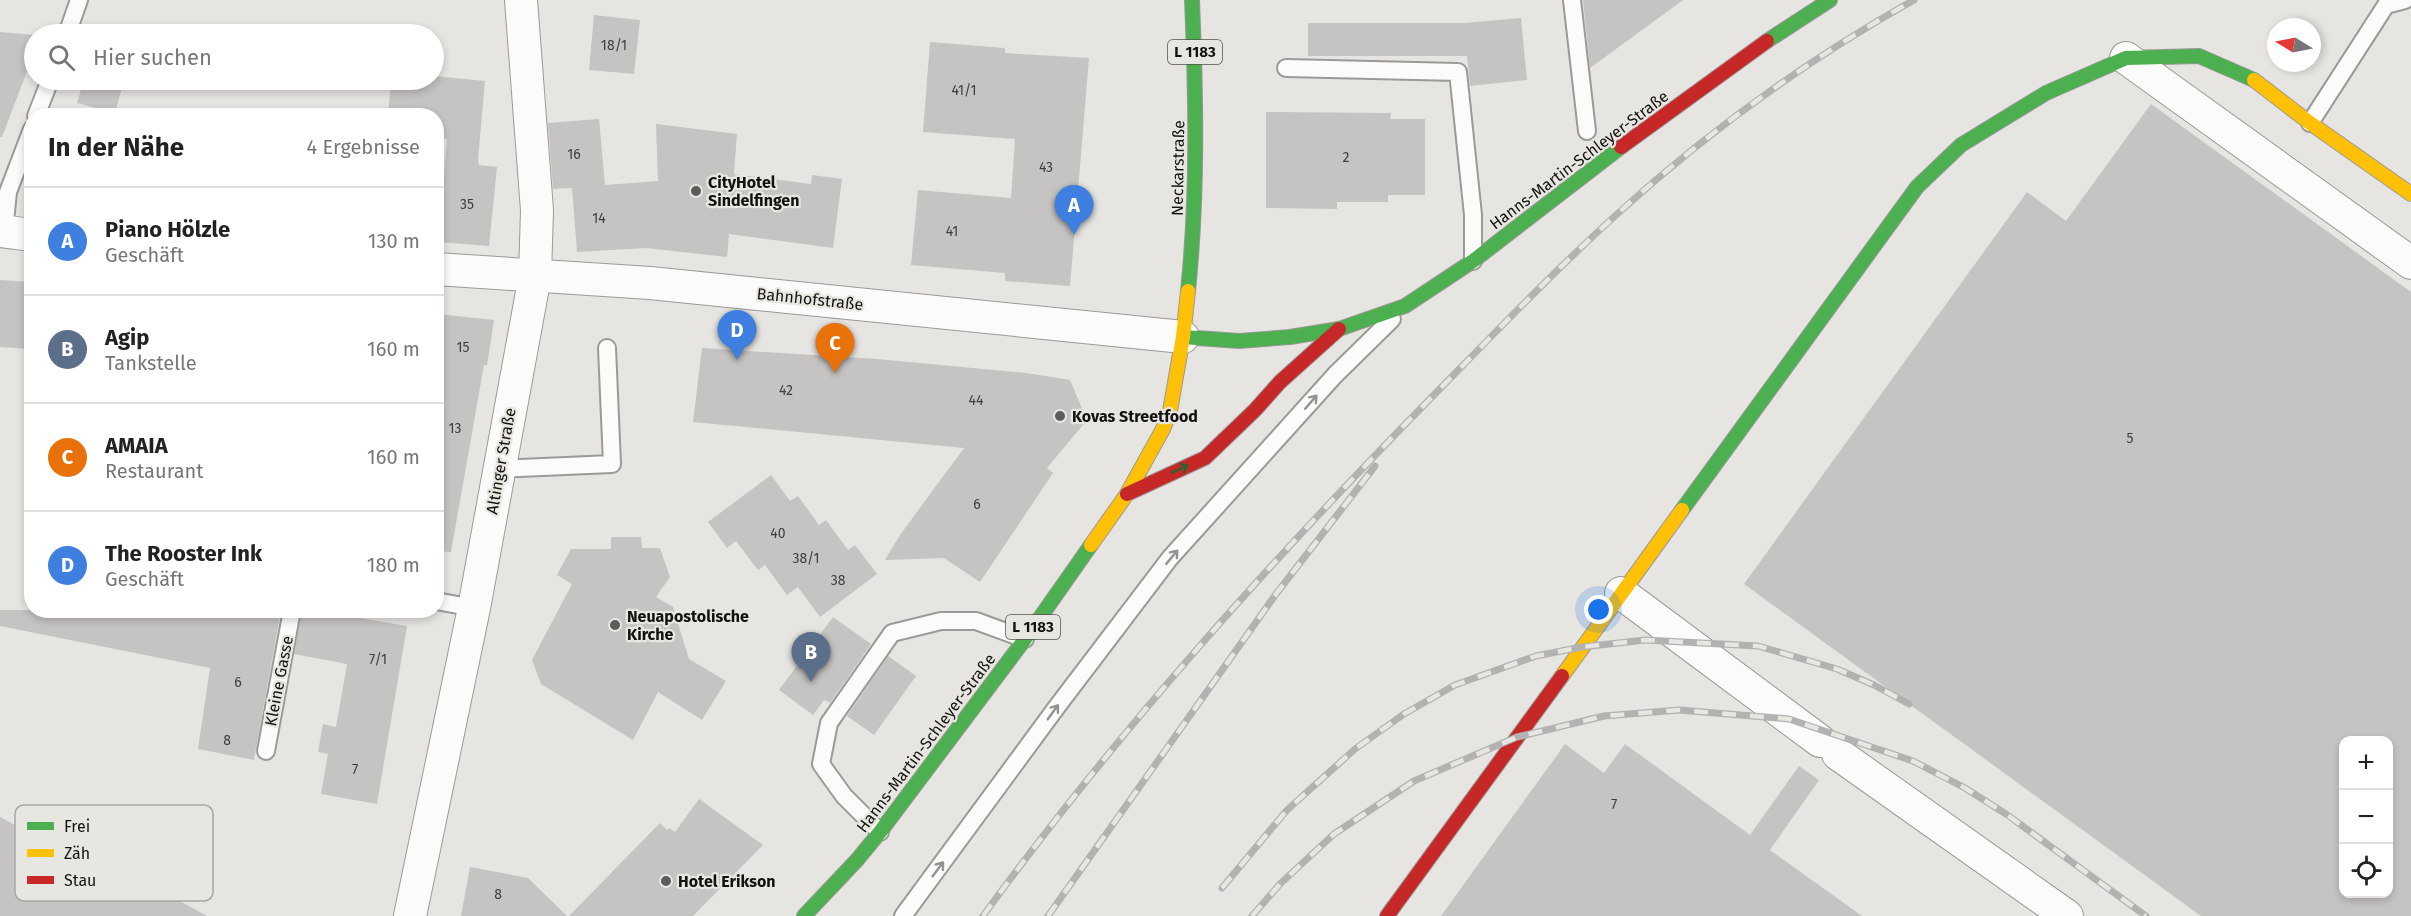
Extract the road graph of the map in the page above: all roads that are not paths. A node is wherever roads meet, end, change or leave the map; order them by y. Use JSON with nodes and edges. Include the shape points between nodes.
{"nodes":[{"id":1,"x":79,"y":0,"type":"edge"},
{"id":2,"x":521,"y":0,"type":"edge"},
{"id":3,"x":1192,"y":0,"type":"edge"},
{"id":4,"x":1572,"y":0,"type":"edge"},
{"id":5,"x":1830,"y":0,"type":"edge"},
{"id":6,"x":2405,"y":0,"type":"edge"},
{"id":7,"x":71,"y":24,"type":"edge"},
{"id":8,"x":2126,"y":58,"type":"junction"},
{"id":9,"x":1286,"y":68,"type":"dead end"},
{"id":10,"x":46,"y":90,"type":"edge"},
{"id":11,"x":39,"y":108,"type":"edge"},
{"id":12,"x":2310,"y":123,"type":"junction"},
{"id":13,"x":1587,"y":131,"type":"dead end"},
{"id":14,"x":24,"y":150,"type":"edge"},
{"id":15,"x":2411,"y":194,"type":"edge"},
{"id":16,"x":12,"y":233,"type":"edge"},
{"id":17,"x":1473,"y":261,"type":"junction"},
{"id":18,"x":2411,"y":263,"type":"edge"},
{"id":19,"x":444,"y":270,"type":"edge"},
{"id":20,"x":535,"y":276,"type":"junction"},
{"id":21,"x":1405,"y":306,"type":"junction"},
{"id":22,"x":1340,"y":329,"type":"junction"},
{"id":23,"x":1184,"y":337,"type":"junction"},
{"id":24,"x":607,"y":348,"type":"dead end"},
{"id":25,"x":500,"y":469,"type":"junction"},
{"id":26,"x":1127,"y":494,"type":"junction"},
{"id":27,"x":1621,"y":593,"type":"junction"},
{"id":28,"x":444,"y":602,"type":"edge"},
{"id":29,"x":474,"y":608,"type":"junction"},
{"id":30,"x":291,"y":618,"type":"edge"},
{"id":31,"x":1025,"y":639,"type":"junction"},
{"id":32,"x":266,"y":751,"type":"dead end"},
{"id":33,"x":880,"y":832,"type":"junction"},
{"id":34,"x":410,"y":916,"type":"edge"},
{"id":35,"x":804,"y":916,"type":"edge"},
{"id":36,"x":903,"y":916,"type":"edge"},
{"id":37,"x":1387,"y":916,"type":"edge"},
{"id":38,"x":2067,"y":916,"type":"edge"}],
"edges":[{"from":1,"to":7,"type":"lane"},
{"from":2,"to":20,"type":"street","name":"Altinger Straße","via":[[537,210]]},
{"from":3,"to":23,"type":"main road","name":"Neckarstraße","number":"L 1183","via":[[1196,104],[1193,244]]},
{"from":4,"to":13,"type":"lane"},
{"from":5,"to":17,"type":"main road","name":"Hanns-Martin-Schleyer-Straße","via":[[1683,101]]},
{"from":6,"to":12,"type":"lane","via":[[2386,5]]},
{"from":8,"to":12,"type":"main road","via":[[2199,56],[2254,80]]},
{"from":8,"to":18,"type":"street"},
{"from":8,"to":27,"type":"main road","via":[[2046,93],[1970,139],[1917,187]]},
{"from":9,"to":17,"type":"lane","via":[[1458,72],[1473,215]]},
{"from":10,"to":11,"type":"lane"},
{"from":12,"to":15,"type":"main road"},
{"from":14,"to":16,"type":"lane","via":[[8,192]]},
{"from":17,"to":21,"type":"main road","name":"Hanns-Martin-Schleyer-Straße"},
{"from":19,"to":20,"type":"street","name":"Bahnhofstraße"},
{"from":20,"to":23,"type":"street","name":"Bahnhofstraße","via":[[650,283]]},
{"from":20,"to":25,"type":"street","name":"Altinger Straße"},
{"from":21,"to":22,"type":"main road","name":"Hanns-Martin-Schleyer-Straße"},
{"from":36,"to":21,"type":"lane","one_way":true,"via":[[1170,558],[1335,375]]},
{"from":22,"to":23,"type":"main road","name":"Hanns-Martin-Schleyer-Straße","via":[[1250,341]]},
{"from":26,"to":22,"type":"main road","name":"Hanns-Martin-Schleyer-Straße","one_way":true,"via":[[1205,458],[1280,382]]},
{"from":23,"to":26,"type":"main road","name":"Hanns-Martin-Schleyer-Straße","number":"L 1183","via":[[1170,411]]},
{"from":24,"to":25,"type":"lane","via":[[612,464]]},
{"from":25,"to":29,"type":"street","name":"Altinger Straße"},
{"from":26,"to":31,"type":"main road","name":"Hanns-Martin-Schleyer-Straße","number":"L 1183"},
{"from":27,"to":37,"type":"main road"},
{"from":27,"to":38,"type":"street"},
{"from":28,"to":29,"type":"lane"},
{"from":29,"to":34,"type":"street","name":"Altinger Straße"},
{"from":30,"to":32,"type":"lane","name":"Kleine Gasse"},
{"from":31,"to":33,"type":"main road","name":"Hanns-Martin-Schleyer-Straße","number":"L 1183"},
{"from":31,"to":33,"type":"lane","via":[[975,621],[941,621],[892,633],[829,723],[821,764],[844,796]]},
{"from":33,"to":35,"type":"main road","name":"Hanns-Martin-Schleyer-Straße","number":"L 1183"}]}
